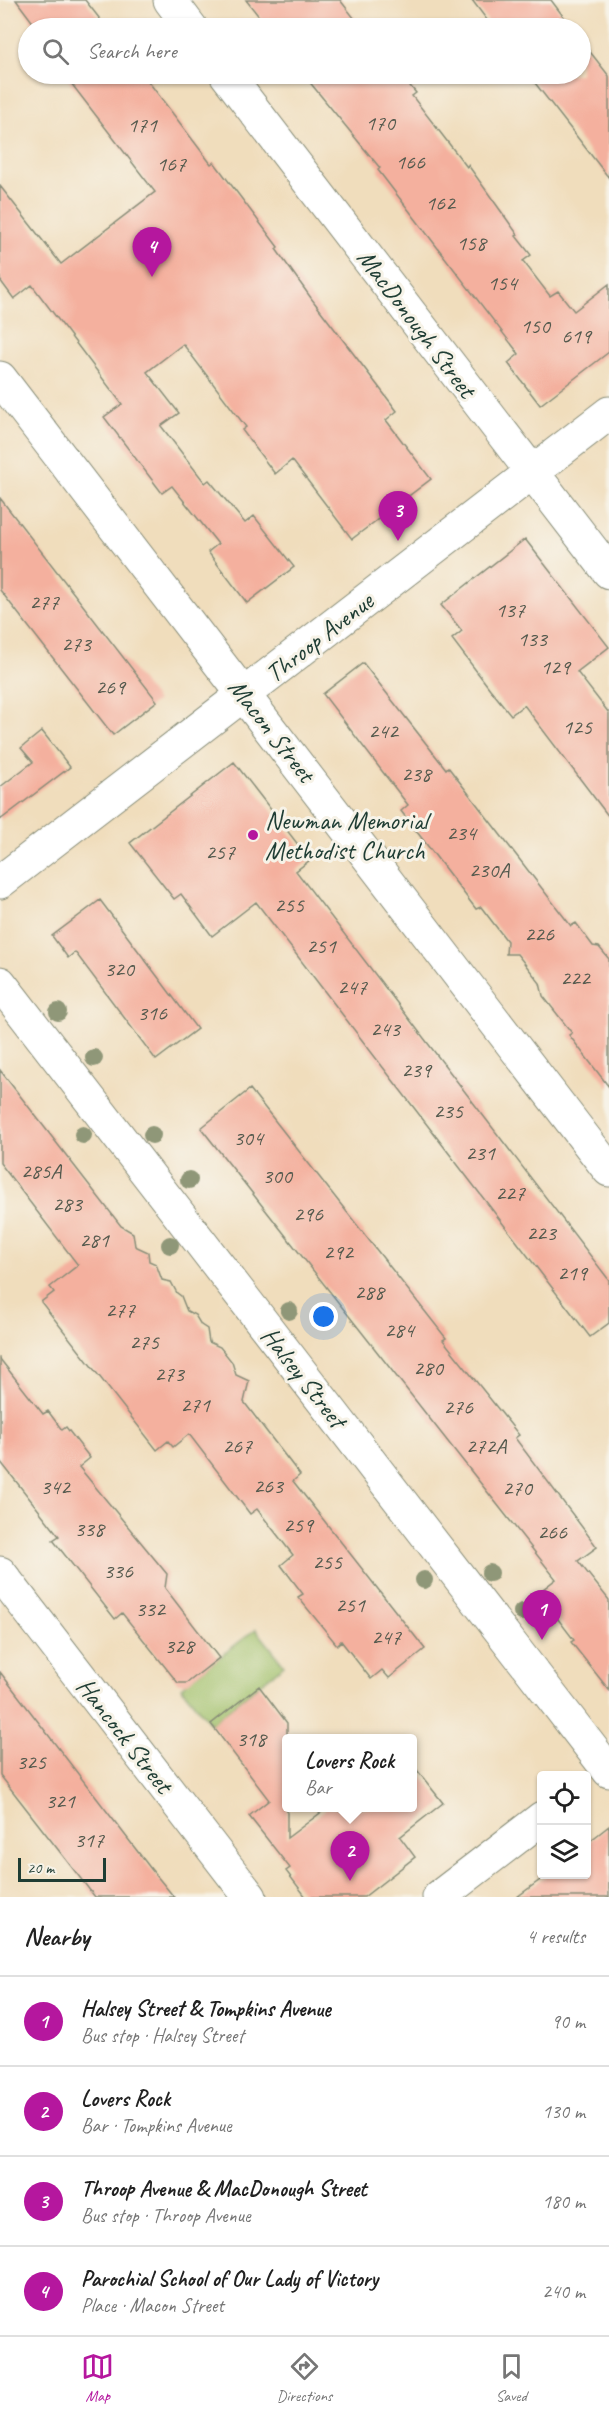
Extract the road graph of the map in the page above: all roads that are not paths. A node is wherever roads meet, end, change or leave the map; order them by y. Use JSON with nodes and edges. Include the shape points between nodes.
{"nodes":[{"id":1,"x":170,"y":0,"type":"edge"},
{"id":2,"x":184,"y":18,"type":"edge"},
{"id":3,"x":234,"y":84,"type":"edge"},
{"id":4,"x":0,"y":378,"type":"edge"},
{"id":5,"x":609,"y":413,"type":"edge"},
{"id":6,"x":532,"y":472,"type":"junction"},
{"id":7,"x":609,"y":572,"type":"edge"},
{"id":8,"x":244,"y":694,"type":"junction"},
{"id":9,"x":0,"y":882,"type":"edge"},
{"id":10,"x":0,"y":983,"type":"edge"},
{"id":11,"x":609,"y":1170,"type":"edge"},
{"id":12,"x":0,"y":1573,"type":"edge"},
{"id":13,"x":603,"y":1772,"type":"edge"},
{"id":14,"x":537,"y":1822,"type":"edge"},
{"id":15,"x":250,"y":1897,"type":"edge"},
{"id":16,"x":439,"y":1897,"type":"edge"}],
"edges":[{"from":1,"to":2,"type":"street"},
{"from":3,"to":6,"type":"street","name":"MacDonough Street"},
{"from":4,"to":8,"type":"street","name":"Macon Street"},
{"from":5,"to":6,"type":"street","name":"Throop Avenue"},
{"from":6,"to":7,"type":"street","name":"MacDonough Street"},
{"from":6,"to":8,"type":"street","name":"Throop Avenue"},
{"from":8,"to":9,"type":"street","name":"Throop Avenue"},
{"from":8,"to":11,"type":"street","name":"Macon Street"},
{"from":10,"to":13,"type":"street","name":"Halsey Street"},
{"from":12,"to":15,"type":"street","name":"Hancock Street"},
{"from":14,"to":16,"type":"street"}]}
